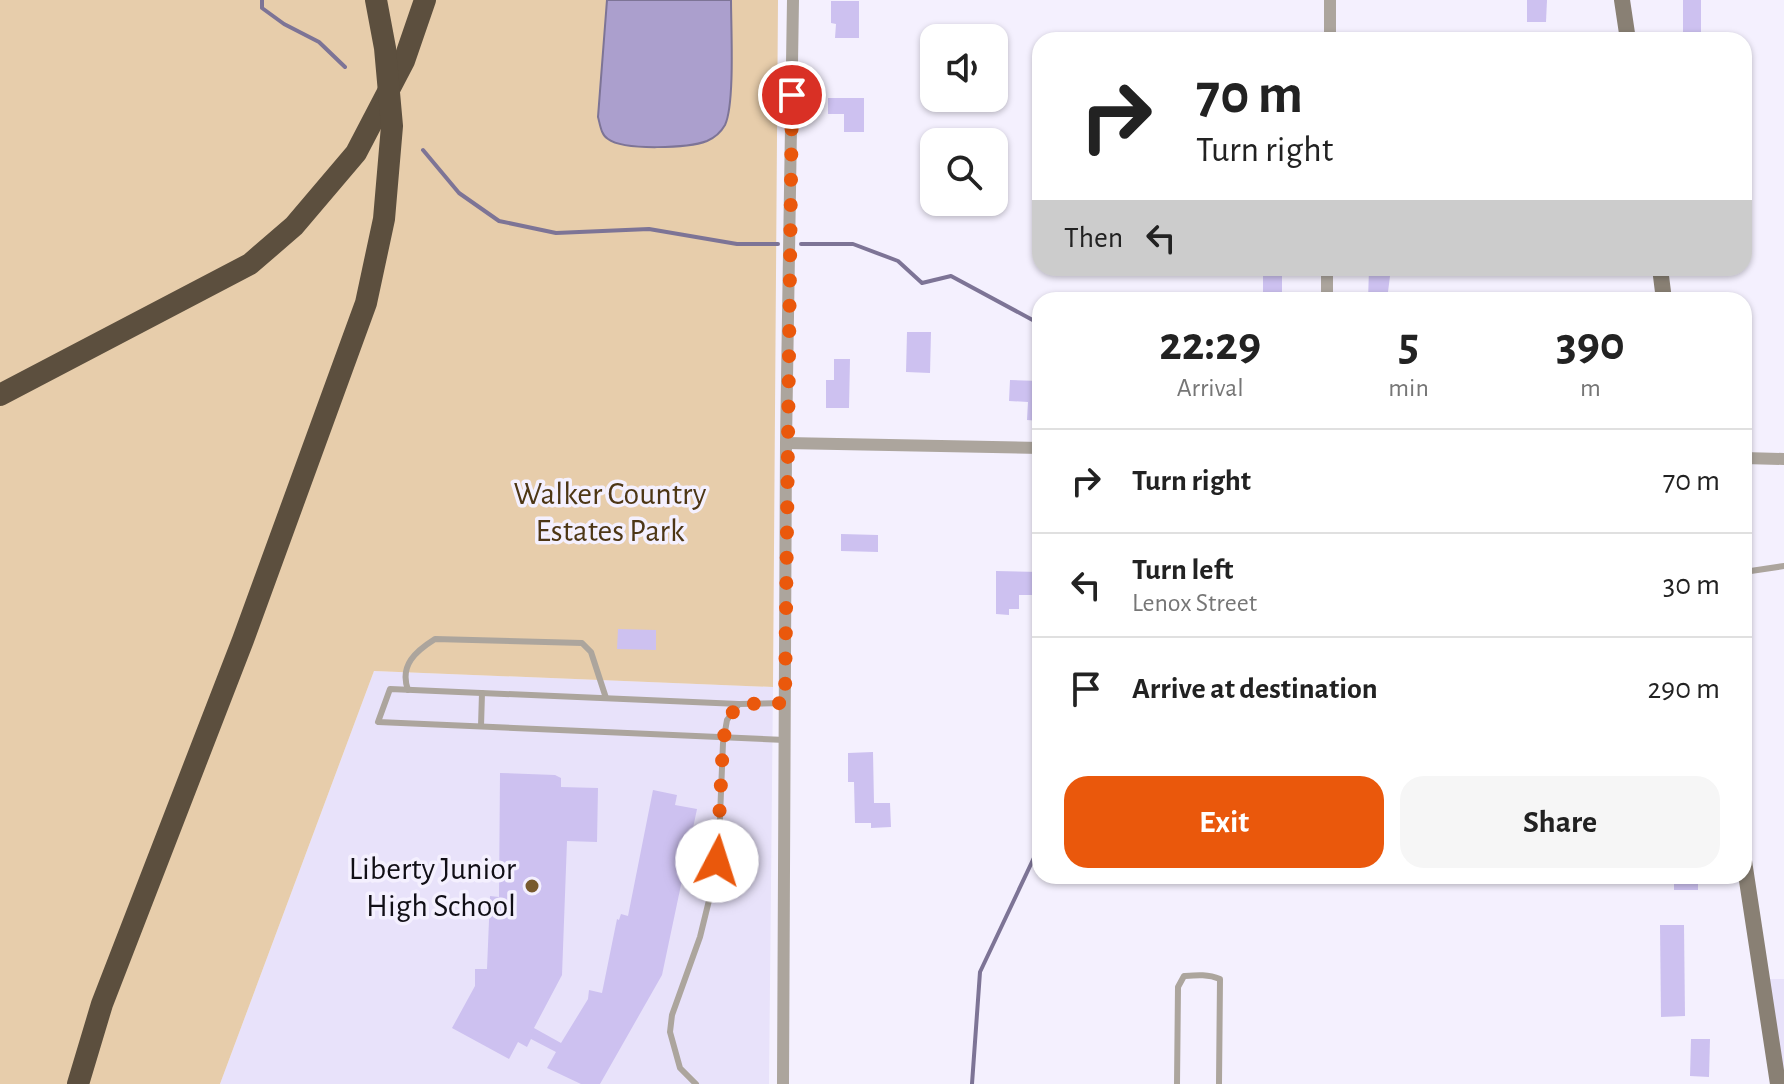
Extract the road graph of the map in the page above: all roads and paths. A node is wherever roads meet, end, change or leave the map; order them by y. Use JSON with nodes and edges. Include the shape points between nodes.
{"nodes":[{"id":1,"x":376,"y":0,"type":"edge"},
{"id":2,"x":793,"y":0,"type":"edge"},
{"id":3,"x":1330,"y":0,"type":"edge"},
{"id":4,"x":1622,"y":0,"type":"edge"},
{"id":5,"x":422,"y":10,"type":"edge"},
{"id":6,"x":1330,"y":32,"type":"edge"},
{"id":7,"x":1627,"y":32,"type":"edge"},
{"id":8,"x":0,"y":395,"type":"edge"},
{"id":9,"x":786,"y":443,"type":"junction"},
{"id":10,"x":1032,"y":448,"type":"edge"},
{"id":11,"x":1752,"y":458,"type":"edge"},
{"id":12,"x":1784,"y":459,"type":"edge"},
{"id":13,"x":1784,"y":566,"type":"edge"},
{"id":14,"x":1752,"y":571,"type":"edge"},
{"id":15,"x":408,"y":690,"type":"junction"},
{"id":16,"x":482,"y":693,"type":"junction"},
{"id":17,"x":606,"y":698,"type":"junction"},
{"id":18,"x":785,"y":703,"type":"junction"},
{"id":19,"x":739,"y":704,"type":"junction"},
{"id":20,"x":481,"y":726,"type":"junction"},
{"id":21,"x":724,"y":737,"type":"junction"},
{"id":22,"x":785,"y":740,"type":"junction"},
{"id":23,"x":1748,"y":884,"type":"edge"},
{"id":24,"x":78,"y":1084,"type":"edge"},
{"id":25,"x":696,"y":1084,"type":"edge"},
{"id":26,"x":783,"y":1084,"type":"edge"},
{"id":27,"x":1177,"y":1084,"type":"edge"},
{"id":28,"x":1219,"y":1084,"type":"edge"},
{"id":29,"x":1778,"y":1084,"type":"edge"}],
"edges":[{"from":1,"to":24,"type":"highway","via":[[392,126],[384,219],[366,303],[102,1004]]},
{"from":2,"to":9,"type":"street"},
{"from":3,"to":6,"type":"street"},
{"from":4,"to":7,"type":"street"},
{"from":5,"to":8,"type":"highway","via":[[404,61],[350,162],[294,226],[250,264]]},
{"from":9,"to":10,"type":"street"},
{"from":9,"to":18,"type":"street"},
{"from":11,"to":12,"type":"street"},
{"from":13,"to":14,"type":"lane"},
{"from":15,"to":16,"type":"lane"},
{"from":15,"to":17,"type":"lane","via":[[407,663],[435,639],[582,643],[591,652]]},
{"from":15,"to":20,"type":"lane","via":[[390,689],[378,722]]},
{"from":16,"to":17,"type":"lane"},
{"from":16,"to":20,"type":"lane"},
{"from":17,"to":19,"type":"lane"},
{"from":18,"to":19,"type":"lane"},
{"from":18,"to":22,"type":"street"},
{"from":19,"to":21,"type":"lane","via":[[727,720]]},
{"from":20,"to":21,"type":"lane"},
{"from":21,"to":22,"type":"lane"},
{"from":21,"to":25,"type":"lane","via":[[714,880],[670,1032],[680,1068]]},
{"from":22,"to":26,"type":"street"},
{"from":23,"to":29,"type":"street"},
{"from":27,"to":28,"type":"lane","via":[[1178,987],[1184,976],[1197,975],[1220,979]]}]}
